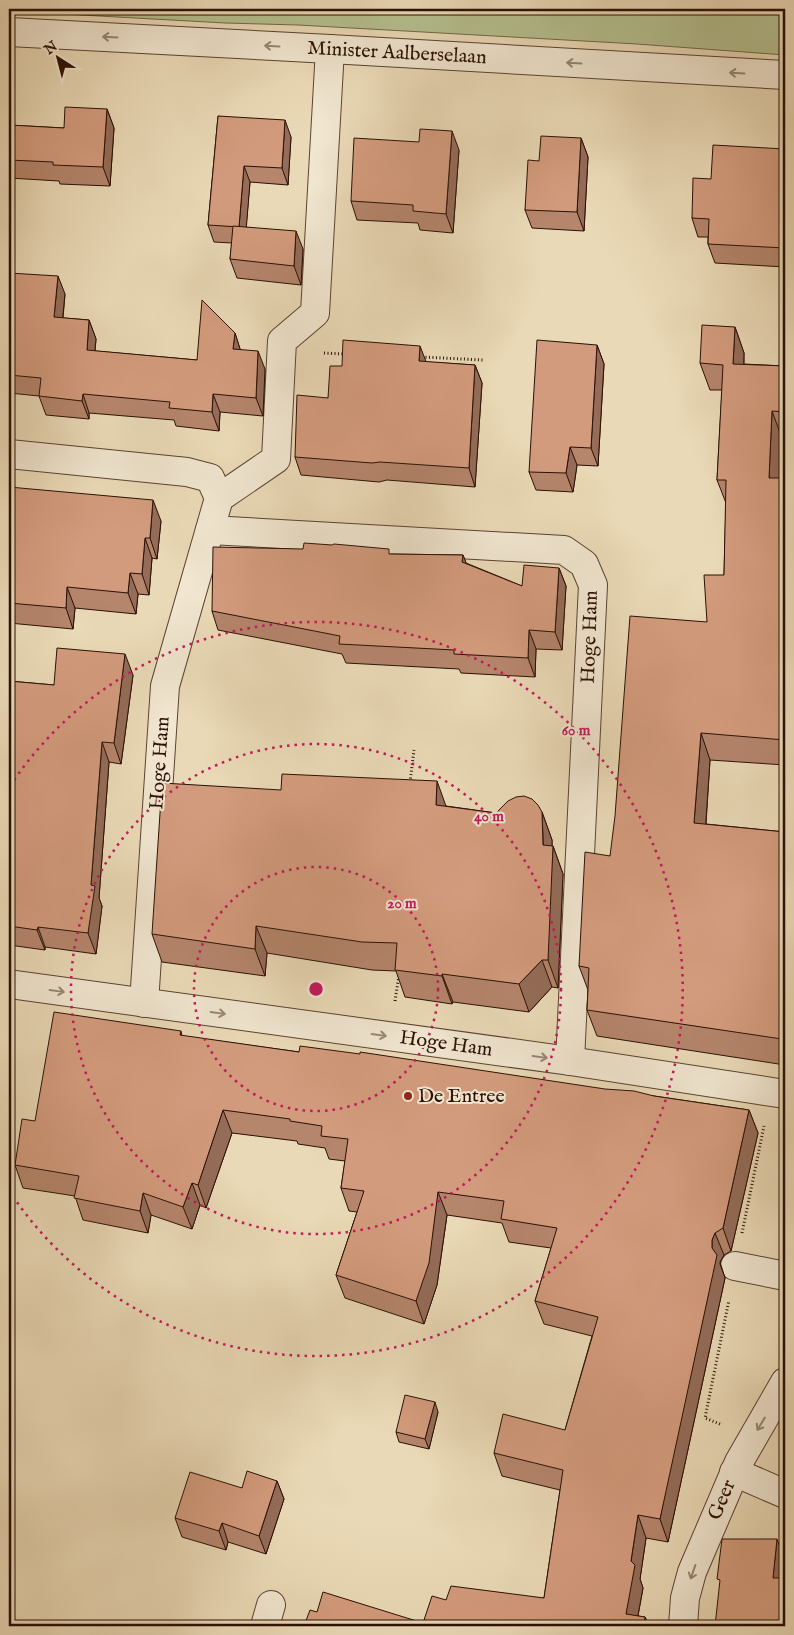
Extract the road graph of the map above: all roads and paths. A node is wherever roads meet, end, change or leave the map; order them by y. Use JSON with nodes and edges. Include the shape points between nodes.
{"nodes":[{"id":1,"x":9,"y":32,"type":"edge"},
{"id":2,"x":330,"y":48,"type":"junction"},
{"id":3,"x":785,"y":75,"type":"edge"},
{"id":4,"x":282,"y":351,"type":"junction"},
{"id":5,"x":349,"y":354,"type":"edge"},
{"id":6,"x":416,"y":357,"type":"edge"},
{"id":7,"x":483,"y":360,"type":"dead end"},
{"id":8,"x":9,"y":454,"type":"edge"},
{"id":9,"x":219,"y":498,"type":"junction"},
{"id":10,"x":210,"y":530,"type":"junction"},
{"id":11,"x":414,"y":750,"type":"dead end"},
{"id":12,"x":410,"y":787,"type":"edge"},
{"id":13,"x":399,"y":972,"type":"edge"},
{"id":14,"x":9,"y":984,"type":"edge"},
{"id":15,"x":144,"y":1003,"type":"junction"},
{"id":16,"x":391,"y":1037,"type":"junction"},
{"id":17,"x":570,"y":1060,"type":"junction"},
{"id":18,"x":785,"y":1094,"type":"edge"},
{"id":19,"x":735,"y":1266,"type":"dead end"},
{"id":20,"x":785,"y":1276,"type":"edge"},
{"id":21,"x":785,"y":1382,"type":"edge"},
{"id":22,"x":734,"y":1472,"type":"junction"},
{"id":23,"x":785,"y":1494,"type":"edge"},
{"id":24,"x":683,"y":1626,"type":"edge"}],
"edges":[{"from":2,"to":1,"type":"street","name":"Minister Aalberselaan","one_way":true},
{"from":3,"to":2,"type":"street","name":"Minister Aalberselaan","one_way":true},
{"from":2,"to":4,"type":"street","via":[[315,314],[282,341]]},
{"from":4,"to":5,"type":"path"},
{"from":4,"to":9,"type":"street","via":[[276,459]]},
{"from":6,"to":7,"type":"path"},
{"from":8,"to":9,"type":"street","via":[[187,472],[210,478]]},
{"from":9,"to":10,"type":"street","name":"Hoge Ham"},
{"from":10,"to":15,"type":"street","name":"Hoge Ham","via":[[165,686]]},
{"from":10,"to":17,"type":"street","name":"Hoge Ham","via":[[564,550],[584,564],[593,585]]},
{"from":11,"to":12,"type":"path"},
{"from":13,"to":16,"type":"path"},
{"from":14,"to":15,"type":"street","name":"Hoge Ham","one_way":true},
{"from":15,"to":16,"type":"street","name":"Hoge Ham","one_way":true},
{"from":16,"to":17,"type":"street","name":"Hoge Ham","one_way":true},
{"from":17,"to":18,"type":"street","name":"Hoge Ham"},
{"from":19,"to":20,"type":"street"},
{"from":21,"to":22,"type":"street","name":"Geer","one_way":true},
{"from":22,"to":23,"type":"street"},
{"from":22,"to":24,"type":"street","name":"Geer","one_way":true,"via":[[692,1572],[685,1598]]}]}
